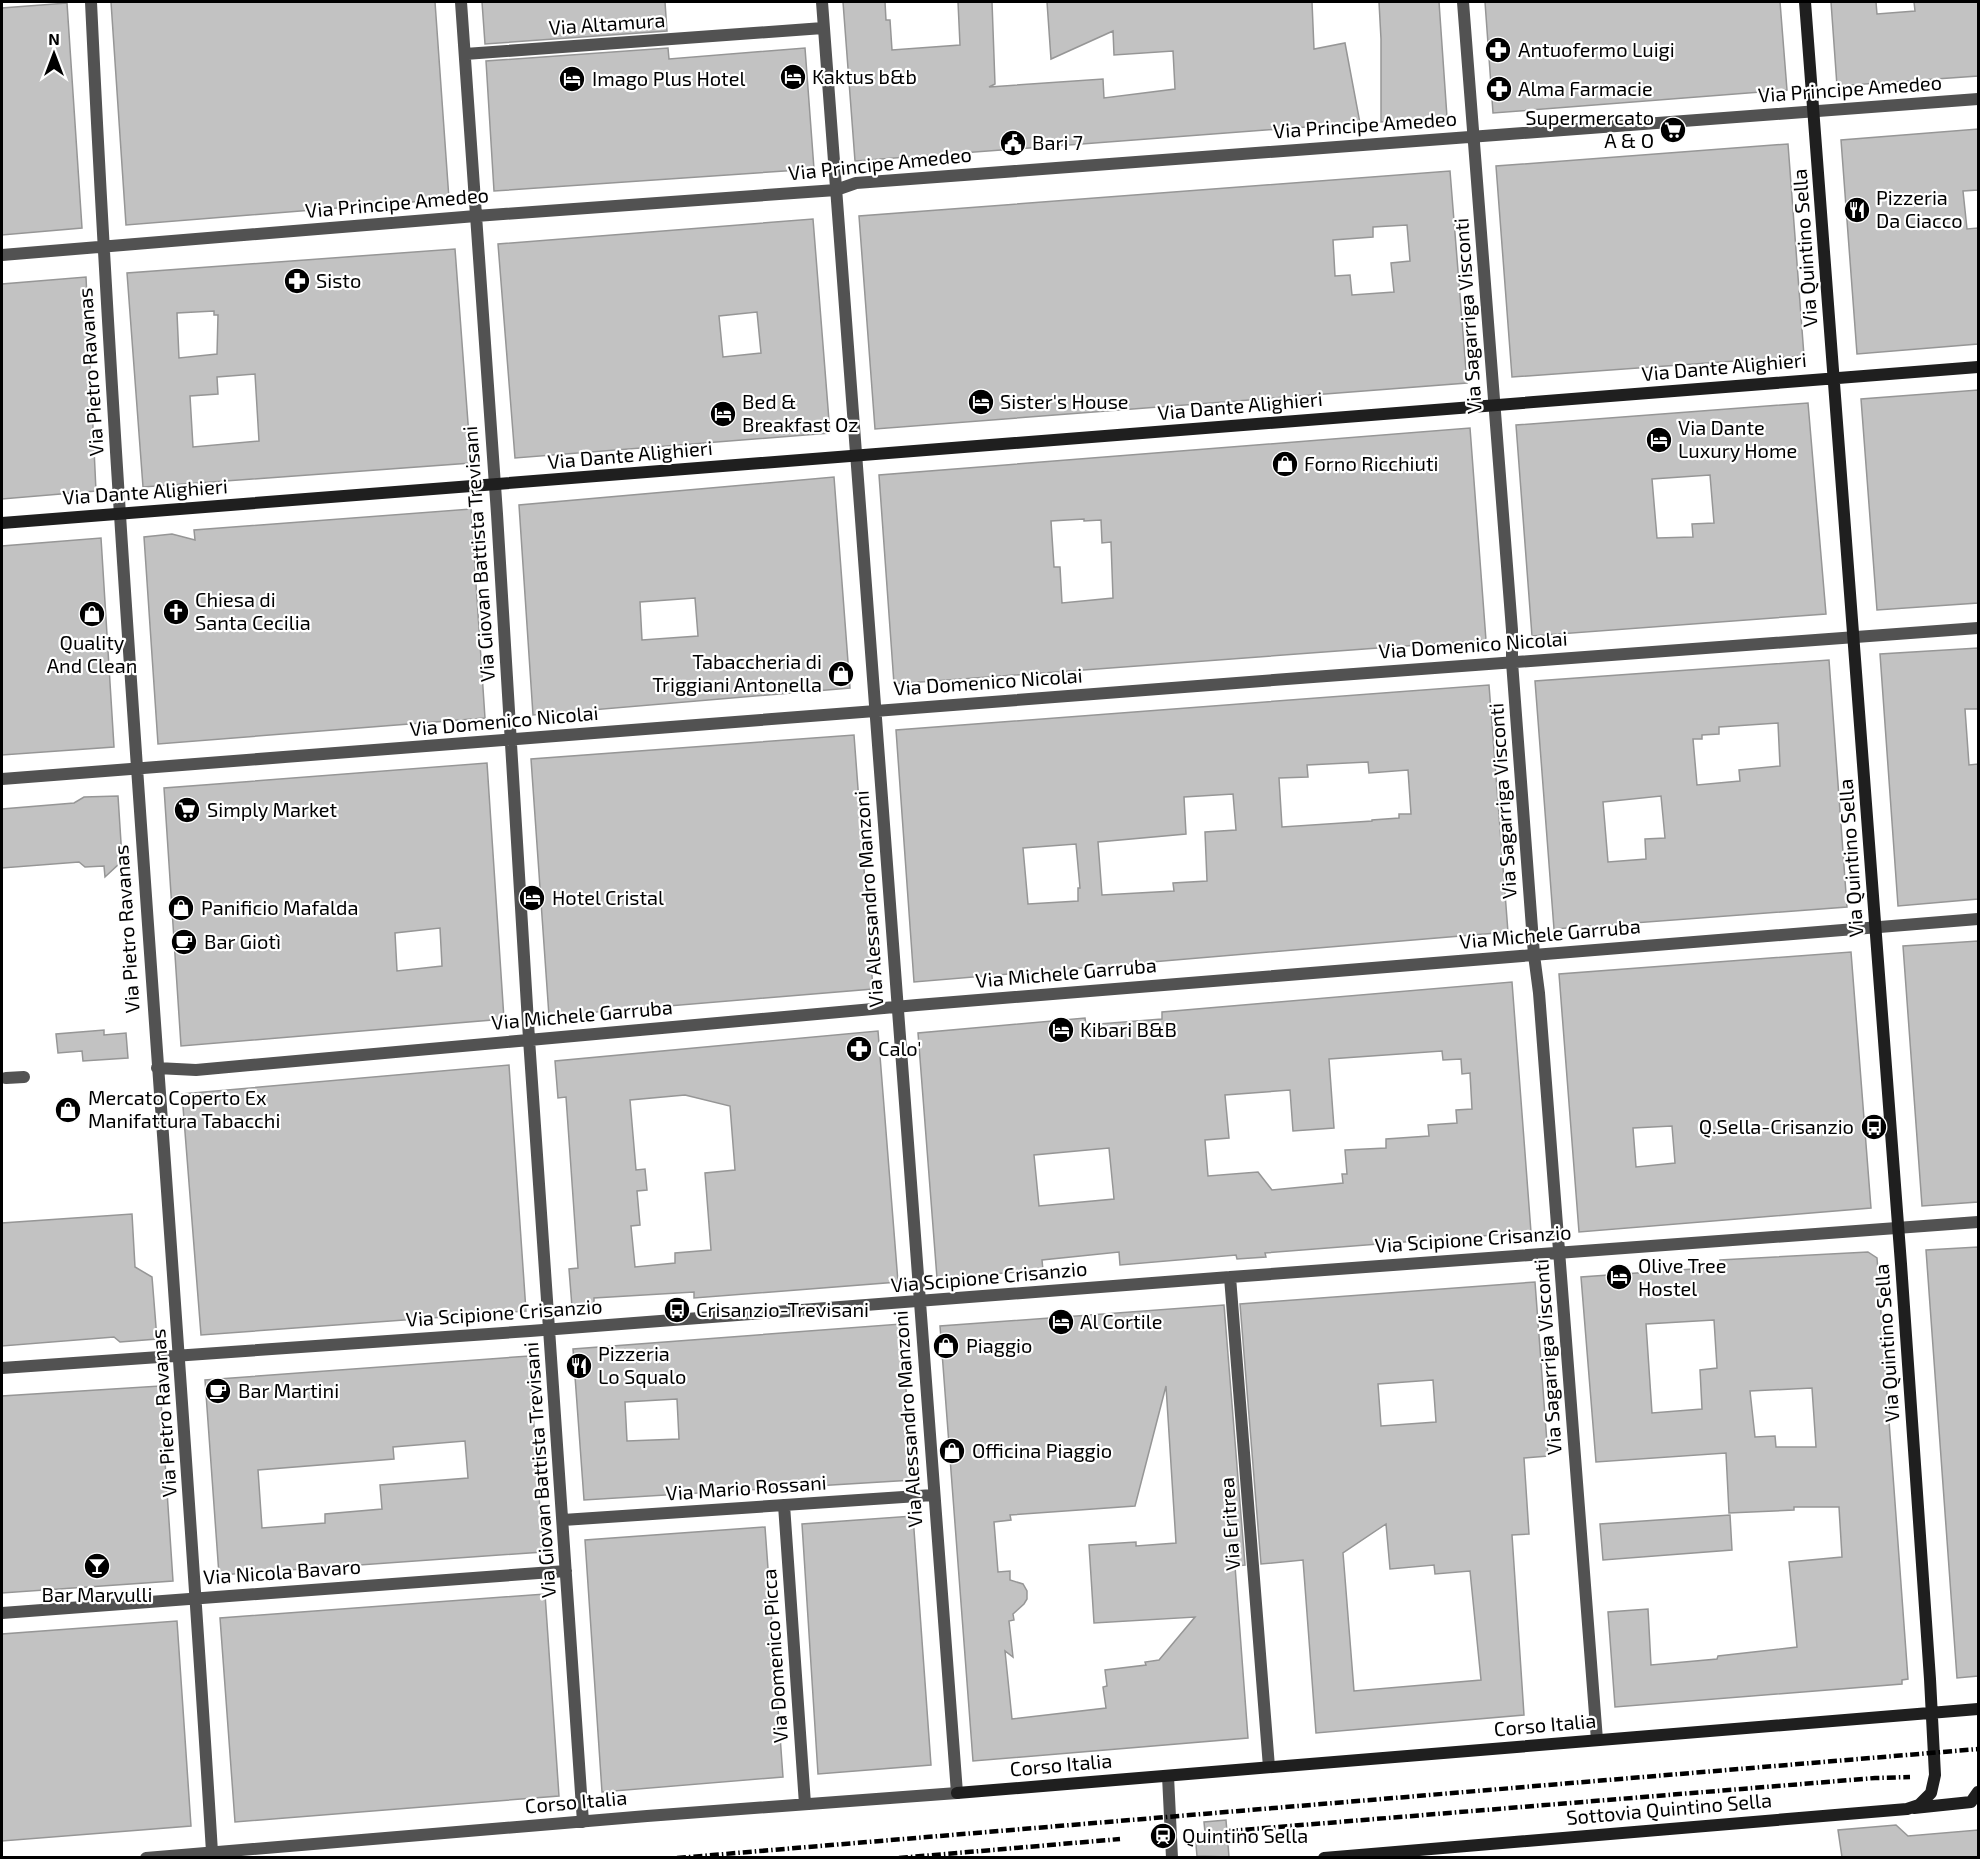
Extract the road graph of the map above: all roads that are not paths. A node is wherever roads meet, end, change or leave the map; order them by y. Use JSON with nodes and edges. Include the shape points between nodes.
{"nodes":[{"id":1,"x":91,"y":2,"type":"edge"},
{"id":2,"x":460,"y":2,"type":"edge"},
{"id":3,"x":822,"y":2,"type":"edge"},
{"id":4,"x":1463,"y":2,"type":"edge"},
{"id":5,"x":1805,"y":2,"type":"edge"},
{"id":6,"x":824,"y":28,"type":"junction"},
{"id":7,"x":465,"y":54,"type":"junction"},
{"id":8,"x":1978,"y":99,"type":"edge"},
{"id":9,"x":1814,"y":111,"type":"junction"},
{"id":10,"x":1474,"y":136,"type":"junction"},
{"id":11,"x":836,"y":190,"type":"junction"},
{"id":12,"x":476,"y":216,"type":"junction"},
{"id":13,"x":103,"y":246,"type":"junction"},
{"id":14,"x":2,"y":255,"type":"edge"},
{"id":15,"x":1978,"y":367,"type":"edge"},
{"id":16,"x":1834,"y":378,"type":"junction"},
{"id":17,"x":1494,"y":405,"type":"junction"},
{"id":18,"x":855,"y":456,"type":"junction"},
{"id":19,"x":494,"y":485,"type":"junction"},
{"id":20,"x":120,"y":514,"type":"junction"},
{"id":21,"x":2,"y":523,"type":"edge"},
{"id":22,"x":1978,"y":628,"type":"edge"},
{"id":23,"x":1854,"y":637,"type":"junction"},
{"id":24,"x":1512,"y":662,"type":"junction"},
{"id":25,"x":874,"y":710,"type":"junction"},
{"id":26,"x":511,"y":740,"type":"junction"},
{"id":27,"x":136,"y":769,"type":"junction"},
{"id":28,"x":2,"y":779,"type":"edge"},
{"id":29,"x":1978,"y":919,"type":"edge"},
{"id":30,"x":1876,"y":927,"type":"junction"},
{"id":31,"x":1534,"y":955,"type":"junction"},
{"id":32,"x":897,"y":1007,"type":"junction"},
{"id":33,"x":530,"y":1040,"type":"junction"},
{"id":34,"x":157,"y":1068,"type":"junction"},
{"id":35,"x":24,"y":1077,"type":"dead end"},
{"id":36,"x":6,"y":1078,"type":"dead end"},
{"id":37,"x":1978,"y":1222,"type":"edge"},
{"id":38,"x":1899,"y":1228,"type":"junction"},
{"id":39,"x":1560,"y":1252,"type":"junction"},
{"id":40,"x":1230,"y":1277,"type":"junction"},
{"id":41,"x":920,"y":1302,"type":"junction"},
{"id":42,"x":550,"y":1330,"type":"junction"},
{"id":43,"x":179,"y":1355,"type":"junction"},
{"id":44,"x":2,"y":1368,"type":"edge"},
{"id":45,"x":933,"y":1495,"type":"junction"},
{"id":46,"x":784,"y":1505,"type":"junction"},
{"id":47,"x":563,"y":1520,"type":"junction"},
{"id":48,"x":566,"y":1571,"type":"junction"},
{"id":49,"x":196,"y":1598,"type":"junction"},
{"id":50,"x":2,"y":1613,"type":"edge"},
{"id":51,"x":1978,"y":1709,"type":"edge"},
{"id":52,"x":1931,"y":1713,"type":"junction"},
{"id":53,"x":1978,"y":1716,"type":"edge"},
{"id":54,"x":1597,"y":1740,"type":"junction"},
{"id":55,"x":1269,"y":1767,"type":"junction"},
{"id":56,"x":1168,"y":1776,"type":"junction"},
{"id":57,"x":1978,"y":1792,"type":"edge"},
{"id":58,"x":957,"y":1793,"type":"junction"},
{"id":59,"x":805,"y":1804,"type":"junction"},
{"id":60,"x":1907,"y":1809,"type":"junction"},
{"id":61,"x":583,"y":1822,"type":"junction"},
{"id":62,"x":212,"y":1852,"type":"junction"},
{"id":63,"x":146,"y":1857,"type":"edge"},
{"id":64,"x":1172,"y":1857,"type":"edge"},
{"id":65,"x":1324,"y":1857,"type":"edge"}],
"edges":[{"from":1,"to":13,"type":"street","name":"Via Pietro Ravanas"},
{"from":2,"to":7,"type":"street","name":"Via Giovan Battista Trevisani"},
{"from":3,"to":6,"type":"street","name":"Via Alessandro Manzoni"},
{"from":4,"to":10,"type":"street","name":"Via Sagarriga Visconti"},
{"from":5,"to":9,"type":"street","name":"Via Quintino Sella"},
{"from":6,"to":7,"type":"street","name":"Via Altamura"},
{"from":6,"to":11,"type":"street","name":"Via Alessandro Manzoni"},
{"from":7,"to":12,"type":"street","name":"Via Giovan Battista Trevisani"},
{"from":8,"to":9,"type":"street","name":"Via Principe Amedeo"},
{"from":9,"to":10,"type":"street","name":"Via Principe Amedeo"},
{"from":9,"to":16,"type":"street","name":"Via Quintino Sella"},
{"from":10,"to":11,"type":"street","name":"Via Principe Amedeo","via":[[856,183]]},
{"from":10,"to":17,"type":"street","name":"Via Sagarriga Visconti"},
{"from":11,"to":12,"type":"street","name":"Via Principe Amedeo"},
{"from":11,"to":18,"type":"street","name":"Via Alessandro Manzoni"},
{"from":12,"to":13,"type":"street","name":"Via Principe Amedeo"},
{"from":12,"to":19,"type":"street","name":"Via Giovan Battista Trevisani"},
{"from":13,"to":14,"type":"street","name":"Via Principe Amedeo"},
{"from":13,"to":20,"type":"street","name":"Via Pietro Ravanas"},
{"from":15,"to":16,"type":"street","name":"Via Dante Alighieri"},
{"from":16,"to":17,"type":"street","name":"Via Dante Alighieri"},
{"from":16,"to":23,"type":"street","name":"Via Quintino Sella"},
{"from":17,"to":18,"type":"street","name":"Via Dante Alighieri"},
{"from":17,"to":24,"type":"street","name":"Via Sagarriga Visconti"},
{"from":18,"to":19,"type":"street","name":"Via Dante Alighieri"},
{"from":18,"to":25,"type":"street","name":"Via Alessandro Manzoni"},
{"from":19,"to":20,"type":"street","name":"Via Dante Alighieri"},
{"from":19,"to":26,"type":"street","name":"Via Giovan Battista Trevisani"},
{"from":20,"to":21,"type":"street","name":"Via Dante Alighieri"},
{"from":20,"to":27,"type":"street","name":"Via Pietro Ravanas"},
{"from":22,"to":23,"type":"street","name":"Via Domenico Nicolai"},
{"from":23,"to":24,"type":"street","name":"Via Domenico Nicolai"},
{"from":23,"to":30,"type":"street","name":"Via Quintino Sella"},
{"from":24,"to":25,"type":"street","name":"Via Domenico Nicolai"},
{"from":24,"to":31,"type":"street","name":"Via Sagarriga Visconti"},
{"from":25,"to":26,"type":"street","name":"Via Domenico Nicolai"},
{"from":25,"to":32,"type":"street","name":"Via Alessandro Manzoni"},
{"from":26,"to":27,"type":"street","name":"Via Domenico Nicolai"},
{"from":26,"to":33,"type":"street","name":"Via Giovan Battista Trevisani"},
{"from":27,"to":28,"type":"street","name":"Via Domenico Nicolai"},
{"from":27,"to":34,"type":"street","name":"Via Pietro Ravanas"},
{"from":29,"to":30,"type":"street","name":"Via Michele Garruba"},
{"from":30,"to":31,"type":"street","name":"Via Michele Garruba"},
{"from":30,"to":38,"type":"street","name":"Via Quintino Sella"},
{"from":31,"to":32,"type":"street","name":"Via Michele Garruba"},
{"from":31,"to":39,"type":"street","name":"Via Sagarriga Visconti"},
{"from":32,"to":33,"type":"street","name":"Via Michele Garruba"},
{"from":32,"to":41,"type":"street","name":"Via Alessandro Manzoni"},
{"from":33,"to":34,"type":"street","name":"Via Michele Garruba","via":[[196,1070]]},
{"from":33,"to":42,"type":"street","name":"Via Giovan Battista Trevisani"},
{"from":34,"to":43,"type":"street","name":"Via Pietro Ravanas"},
{"from":35,"to":36,"type":"street"},
{"from":37,"to":38,"type":"street","name":"Via Scipione Crisanzio"},
{"from":38,"to":39,"type":"street","name":"Via Scipione Crisanzio"},
{"from":38,"to":52,"type":"street","name":"Via Quintino Sella"},
{"from":39,"to":40,"type":"street","name":"Via Scipione Crisanzio"},
{"from":39,"to":54,"type":"street","name":"Via Sagarriga Visconti"},
{"from":40,"to":41,"type":"street","name":"Via Scipione Crisanzio"},
{"from":40,"to":55,"type":"street","name":"Via Eritrea"},
{"from":41,"to":42,"type":"street","name":"Via Scipione Crisanzio"},
{"from":41,"to":45,"type":"street","name":"Via Alessandro Manzoni"},
{"from":42,"to":43,"type":"street","name":"Via Scipione Crisanzio"},
{"from":42,"to":47,"type":"street","name":"Via Giovan Battista Trevisani"},
{"from":43,"to":44,"type":"street","name":"Via Scipione Crisanzio"},
{"from":43,"to":49,"type":"street","name":"Via Pietro Ravanas"},
{"from":45,"to":46,"type":"street","name":"Via Mario Rossani"},
{"from":45,"to":58,"type":"street","name":"Via Alessandro Manzoni"},
{"from":46,"to":47,"type":"street","name":"Via Mario Rossani"},
{"from":46,"to":59,"type":"street","name":"Via Domenico Picca"},
{"from":47,"to":48,"type":"street","name":"Via Giovan Battista Trevisani"},
{"from":48,"to":49,"type":"street","name":"Via Nicola Bavaro"},
{"from":48,"to":61,"type":"street","name":"Via Giovan Battista Trevisani"},
{"from":49,"to":50,"type":"street","name":"Via Nicola Bavaro"},
{"from":49,"to":62,"type":"street","name":"Via Pietro Ravanas"},
{"from":51,"to":52,"type":"street","name":"Corso Italia"},
{"from":51,"to":53,"type":"street"},
{"from":52,"to":54,"type":"street","name":"Corso Italia"},
{"from":52,"to":60,"type":"street","name":"Sottovia Quintino Sella","via":[[1935,1775],[1931,1793],[1919,1805]]},
{"from":54,"to":55,"type":"street","name":"Corso Italia"},
{"from":55,"to":56,"type":"street","name":"Corso Italia"},
{"from":56,"to":58,"type":"street","name":"Corso Italia"},
{"from":56,"to":64,"type":"street"},
{"from":57,"to":60,"type":"street","via":[[1971,1802]]},
{"from":58,"to":59,"type":"street","name":"Corso Italia"},
{"from":59,"to":61,"type":"street","name":"Corso Italia"},
{"from":60,"to":65,"type":"street","name":"Sottovia Quintino Sella"},
{"from":61,"to":62,"type":"street","name":"Corso Italia"},
{"from":62,"to":63,"type":"street","name":"Corso Italia"}]}
